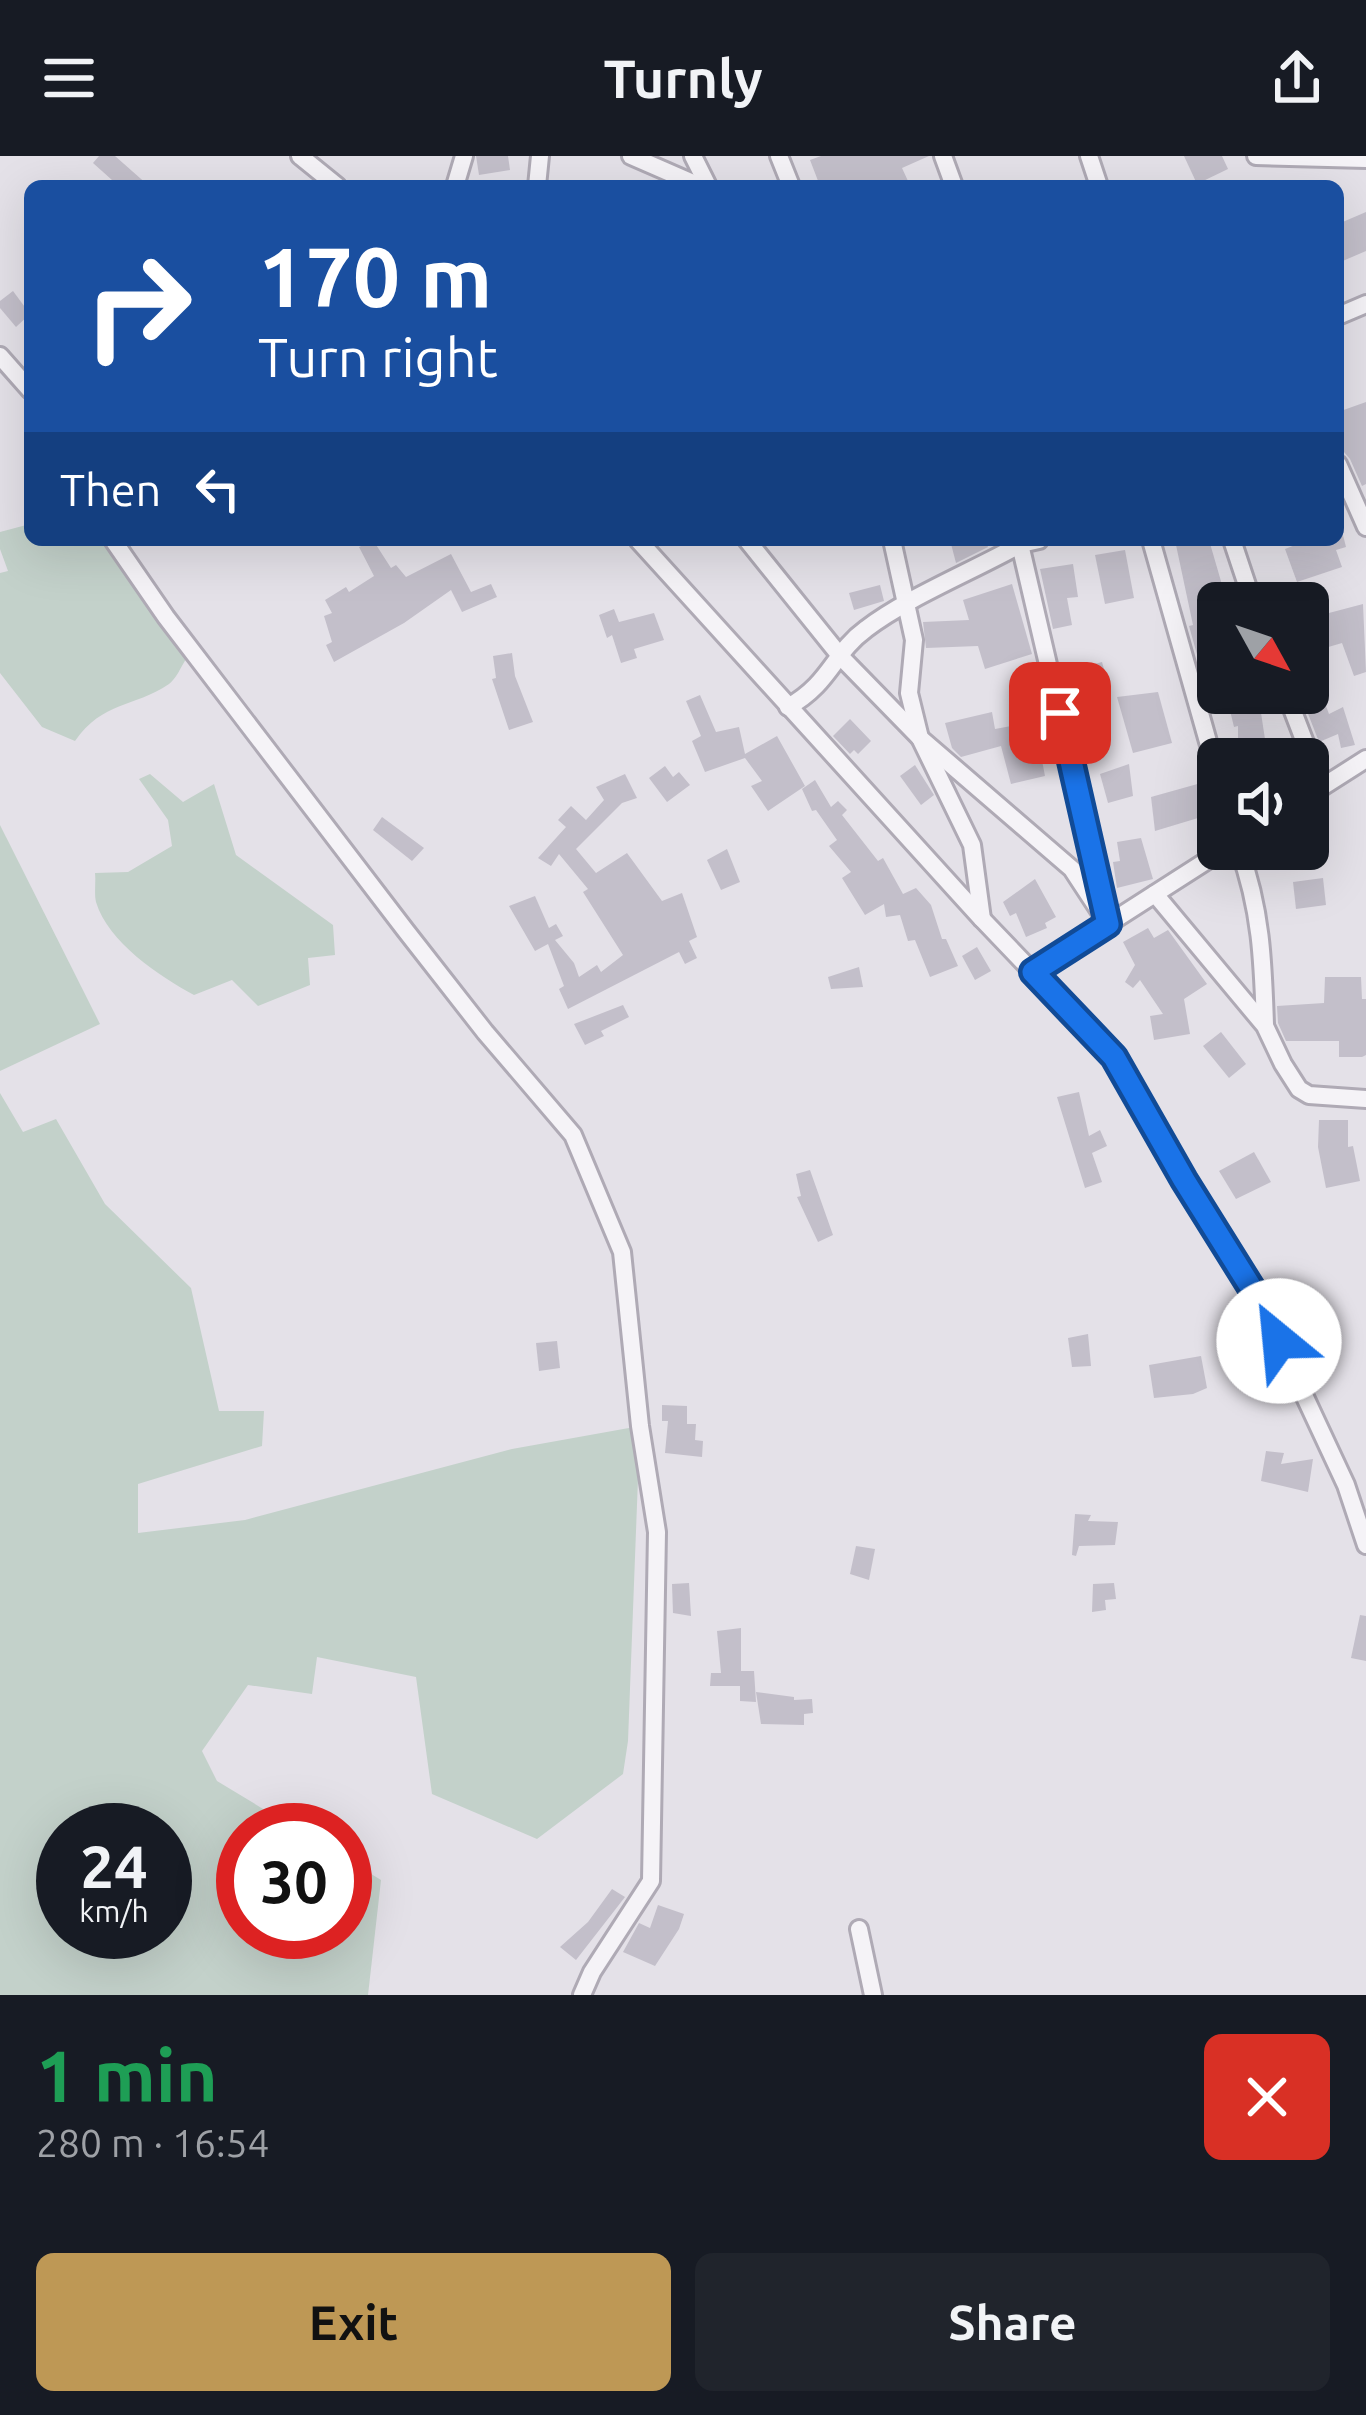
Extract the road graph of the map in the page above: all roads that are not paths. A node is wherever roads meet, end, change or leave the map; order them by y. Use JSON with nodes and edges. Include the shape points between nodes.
{"nodes":[{"id":1,"x":300,"y":156,"type":"edge"},
{"id":2,"x":631,"y":156,"type":"edge"},
{"id":3,"x":1256,"y":156,"type":"edge"},
{"id":4,"x":1366,"y":159,"type":"edge"},
{"id":5,"x":330,"y":180,"type":"edge"},
{"id":6,"x":689,"y":180,"type":"edge"},
{"id":7,"x":0,"y":356,"type":"edge"},
{"id":8,"x":24,"y":383,"type":"edge"},
{"id":9,"x":1344,"y":478,"type":"edge"},
{"id":10,"x":1366,"y":527,"type":"edge"},
{"id":11,"x":116,"y":546,"type":"edge"},
{"id":12,"x":643,"y":546,"type":"edge"},
{"id":13,"x":752,"y":546,"type":"edge"},
{"id":14,"x":893,"y":546,"type":"edge"},
{"id":15,"x":1019,"y":546,"type":"edge"},
{"id":16,"x":1027,"y":546,"type":"edge"},
{"id":17,"x":1153,"y":546,"type":"edge"},
{"id":18,"x":1234,"y":546,"type":"edge"},
{"id":19,"x":1245,"y":582,"type":"edge"},
{"id":20,"x":907,"y":606,"type":"junction"},
{"id":21,"x":842,"y":657,"type":"junction"},
{"id":22,"x":788,"y":707,"type":"junction"},
{"id":23,"x":920,"y":738,"type":"junction"},
{"id":24,"x":1207,"y":738,"type":"edge"},
{"id":25,"x":1366,"y":759,"type":"edge"},
{"id":26,"x":1329,"y":782,"type":"edge"},
{"id":27,"x":1197,"y":867,"type":"edge"},
{"id":28,"x":1247,"y":870,"type":"edge"},
{"id":29,"x":1155,"y":894,"type":"junction"},
{"id":30,"x":982,"y":919,"type":"junction"},
{"id":31,"x":1108,"y":924,"type":"junction"},
{"id":32,"x":1033,"y":972,"type":"junction"},
{"id":33,"x":1265,"y":1026,"type":"junction"},
{"id":34,"x":1366,"y":1099,"type":"edge"},
{"id":35,"x":1366,"y":1545,"type":"edge"},
{"id":36,"x":860,"y":1929,"type":"dead end"},
{"id":37,"x":582,"y":1995,"type":"edge"},
{"id":38,"x":873,"y":1995,"type":"edge"}],
"edges":[{"from":1,"to":5,"type":"street"},
{"from":2,"to":6,"type":"street"},
{"from":3,"to":4,"type":"street"},
{"from":7,"to":8,"type":"street"},
{"from":9,"to":10,"type":"street"},
{"from":11,"to":37,"type":"street","via":[[406,931],[573,1136],[622,1252],[657,1532],[651,1881]]},
{"from":12,"to":22,"type":"street"},
{"from":13,"to":21,"type":"street"},
{"from":14,"to":20,"type":"street"},
{"from":15,"to":20,"type":"street"},
{"from":16,"to":31,"type":"street"},
{"from":17,"to":24,"type":"street"},
{"from":18,"to":19,"type":"street"},
{"from":20,"to":21,"type":"street","via":[[859,634]]},
{"from":20,"to":23,"type":"street","via":[[914,640],[909,693]]},
{"from":21,"to":22,"type":"street","via":[[826,680]]},
{"from":21,"to":23,"type":"street"},
{"from":22,"to":30,"type":"street"},
{"from":23,"to":30,"type":"street","via":[[972,845]]},
{"from":23,"to":31,"type":"street","via":[[1072,869]]},
{"from":25,"to":26,"type":"street"},
{"from":27,"to":29,"type":"street"},
{"from":28,"to":33,"type":"street","via":[[1263,952]]},
{"from":29,"to":31,"type":"street"},
{"from":29,"to":33,"type":"street"},
{"from":30,"to":32,"type":"street"},
{"from":31,"to":32,"type":"street"},
{"from":32,"to":35,"type":"street","via":[[1114,1057],[1262,1305]]},
{"from":33,"to":34,"type":"street","via":[[1300,1089]]},
{"from":36,"to":38,"type":"street"}]}
